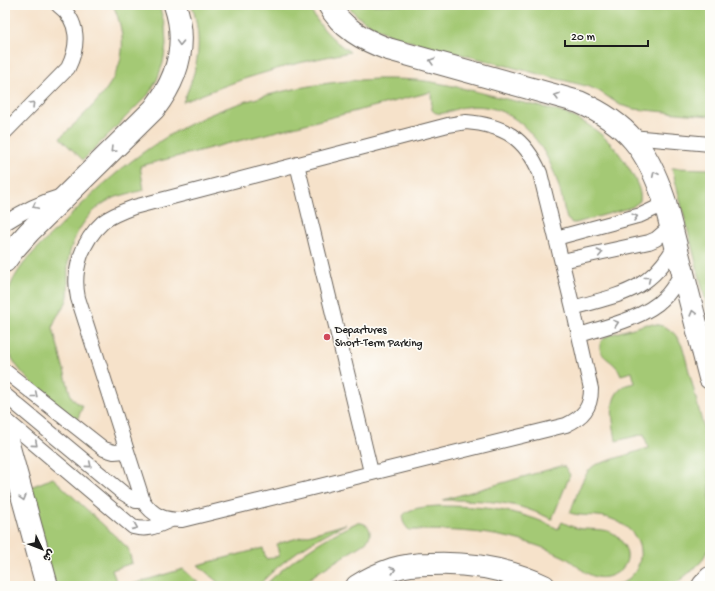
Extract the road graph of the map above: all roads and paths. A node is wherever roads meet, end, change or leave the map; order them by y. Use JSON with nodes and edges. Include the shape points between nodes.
{"nodes":[{"id":1,"x":58,"y":5,"type":"edge"},
{"id":2,"x":175,"y":5,"type":"edge"},
{"id":3,"x":329,"y":5,"type":"edge"},
{"id":4,"x":5,"y":132,"type":"edge"},
{"id":5,"x":631,"y":137,"type":"junction"},
{"id":6,"x":710,"y":144,"type":"edge"},
{"id":7,"x":297,"y":164,"type":"junction"},
{"id":8,"x":68,"y":194,"type":"junction"},
{"id":9,"x":664,"y":199,"type":"junction"},
{"id":10,"x":5,"y":223,"type":"edge"},
{"id":11,"x":673,"y":236,"type":"junction"},
{"id":12,"x":556,"y":238,"type":"junction"},
{"id":13,"x":5,"y":261,"type":"edge"},
{"id":14,"x":562,"y":261,"type":"junction"},
{"id":15,"x":682,"y":272,"type":"junction"},
{"id":16,"x":573,"y":308,"type":"junction"},
{"id":17,"x":579,"y":335,"type":"junction"},
{"id":18,"x":5,"y":371,"type":"edge"},
{"id":19,"x":710,"y":378,"type":"edge"},
{"id":20,"x":5,"y":395,"type":"edge"},
{"id":21,"x":5,"y":419,"type":"edge"},
{"id":22,"x":5,"y":433,"type":"edge"},
{"id":23,"x":126,"y":451,"type":"junction"},
{"id":24,"x":371,"y":472,"type":"junction"},
{"id":25,"x":143,"y":501,"type":"junction"},
{"id":26,"x":171,"y":520,"type":"junction"},
{"id":27,"x":710,"y":578,"type":"edge"},
{"id":28,"x":48,"y":586,"type":"edge"},
{"id":29,"x":357,"y":586,"type":"edge"},
{"id":30,"x":544,"y":586,"type":"edge"},
{"id":31,"x":703,"y":586,"type":"edge"}],
"edges":[{"from":4,"to":1,"type":"lane","one_way":true,"via":[[68,68],[74,56],[75,29],[69,16]]},
{"from":2,"to":8,"type":"street","one_way":true,"via":[[181,44],[173,78],[165,95]]},
{"from":5,"to":3,"type":"street","one_way":true,"via":[[616,123],[579,102],[371,43],[355,34]]},
{"from":5,"to":6,"type":"lane"},
{"from":9,"to":5,"type":"street","one_way":true,"via":[[646,156]]},
{"from":7,"to":12,"type":"lane","via":[[448,125],[466,122],[483,124],[513,136],[525,146],[534,159],[540,173]]},
{"from":7,"to":23,"type":"lane","via":[[118,213],[92,234],[83,249],[78,262],[76,290]]},
{"from":7,"to":24,"type":"lane"},
{"from":8,"to":10,"type":"lane","one_way":true,"via":[[23,211]]},
{"from":8,"to":13,"type":"street","via":[[29,232]]},
{"from":9,"to":11,"type":"street"},
{"from":12,"to":9,"type":"lane","one_way":true,"via":[[641,215],[656,208]]},
{"from":14,"to":11,"type":"lane","one_way":true},
{"from":11,"to":15,"type":"street"},
{"from":16,"to":11,"type":"lane","one_way":true,"via":[[638,287],[660,269]]},
{"from":12,"to":14,"type":"lane"},
{"from":14,"to":16,"type":"lane"},
{"from":17,"to":15,"type":"lane","one_way":true,"via":[[646,312],[664,298]]},
{"from":19,"to":15,"type":"street","one_way":true},
{"from":16,"to":17,"type":"lane"},
{"from":17,"to":24,"type":"lane","via":[[591,397],[584,413],[576,420],[566,425]]},
{"from":18,"to":23,"type":"lane","one_way":true,"via":[[104,449],[114,452]]},
{"from":20,"to":25,"type":"lane","one_way":true,"via":[[123,493],[136,501]]},
{"from":21,"to":26,"type":"lane","one_way":true,"via":[[133,527],[151,528]]},
{"from":22,"to":28,"type":"street","one_way":true},
{"from":23,"to":25,"type":"lane"},
{"from":24,"to":26,"type":"lane","via":[[182,520]]},
{"from":25,"to":26,"type":"lane","via":[[153,513]]},
{"from":27,"to":31,"type":"street"},
{"from":29,"to":30,"type":"street","one_way":true,"via":[[394,568],[448,563],[502,570]]}]}
